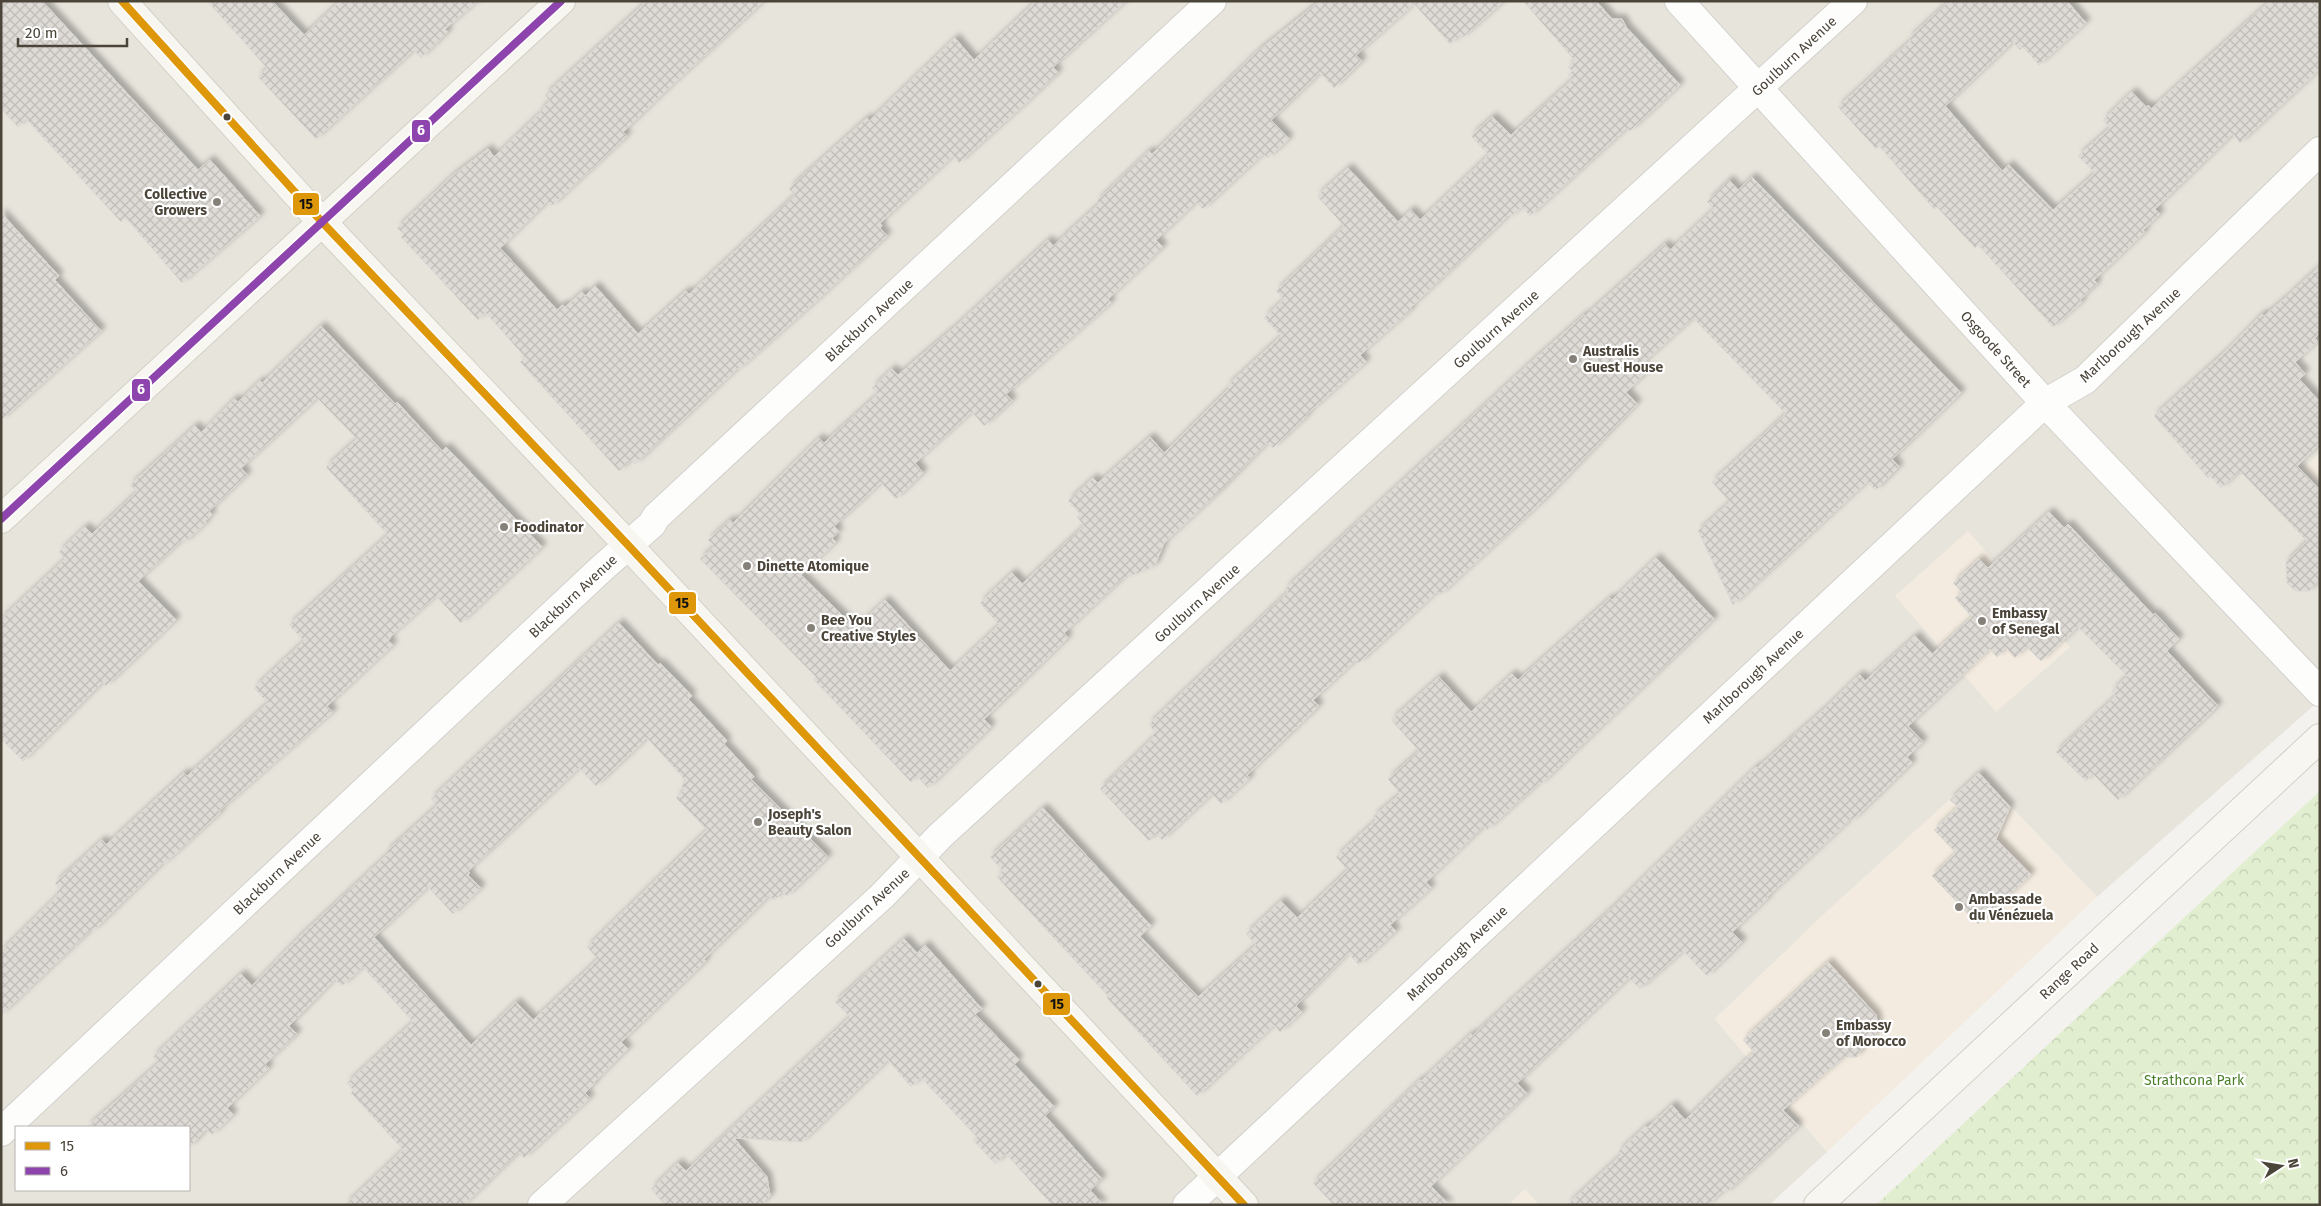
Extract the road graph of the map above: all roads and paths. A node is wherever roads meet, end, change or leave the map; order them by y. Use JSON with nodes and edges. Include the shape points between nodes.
{"nodes":[{"id":1,"x":122,"y":1,"type":"edge"},
{"id":2,"x":562,"y":1,"type":"edge"},
{"id":3,"x":1212,"y":1,"type":"edge"},
{"id":4,"x":1679,"y":1,"type":"edge"},
{"id":5,"x":1853,"y":1,"type":"edge"},
{"id":6,"x":1758,"y":89,"type":"junction"},
{"id":7,"x":2320,"y":151,"type":"edge"},
{"id":8,"x":322,"y":222,"type":"junction"},
{"id":9,"x":2046,"y":403,"type":"junction"},
{"id":10,"x":1,"y":519,"type":"edge"},
{"id":11,"x":627,"y":544,"type":"junction"},
{"id":12,"x":2320,"y":692,"type":"edge"},
{"id":13,"x":2320,"y":738,"type":"edge"},
{"id":14,"x":919,"y":858,"type":"junction"},
{"id":15,"x":1,"y":1132,"type":"edge"},
{"id":16,"x":1218,"y":1176,"type":"junction"},
{"id":17,"x":542,"y":1205,"type":"edge"},
{"id":18,"x":1187,"y":1205,"type":"edge"},
{"id":19,"x":1244,"y":1205,"type":"edge"},
{"id":20,"x":1818,"y":1205,"type":"edge"}],
"edges":[{"from":1,"to":8,"type":"street"},
{"from":2,"to":8,"type":"street"},
{"from":3,"to":11,"type":"street","name":"Blackburn Avenue"},
{"from":4,"to":6,"type":"street","name":"Osgoode Street"},
{"from":5,"to":6,"type":"street","name":"Goulburn Avenue"},
{"from":6,"to":9,"type":"street","name":"Osgoode Street"},
{"from":6,"to":14,"type":"street","name":"Goulburn Avenue"},
{"from":7,"to":9,"type":"street","name":"Marlborough Avenue","via":[[2085,380]]},
{"from":8,"to":10,"type":"street"},
{"from":8,"to":11,"type":"street"},
{"from":9,"to":12,"type":"street","name":"Osgoode Street"},
{"from":9,"to":16,"type":"street","name":"Marlborough Avenue"},
{"from":11,"to":14,"type":"street"},
{"from":11,"to":15,"type":"street","name":"Blackburn Avenue"},
{"from":13,"to":20,"type":"street","name":"Range Road"},
{"from":14,"to":16,"type":"street"},
{"from":14,"to":17,"type":"street","name":"Goulburn Avenue","via":[[882,896]]},
{"from":16,"to":18,"type":"street","name":"Marlborough Avenue"},
{"from":16,"to":19,"type":"street"}]}
